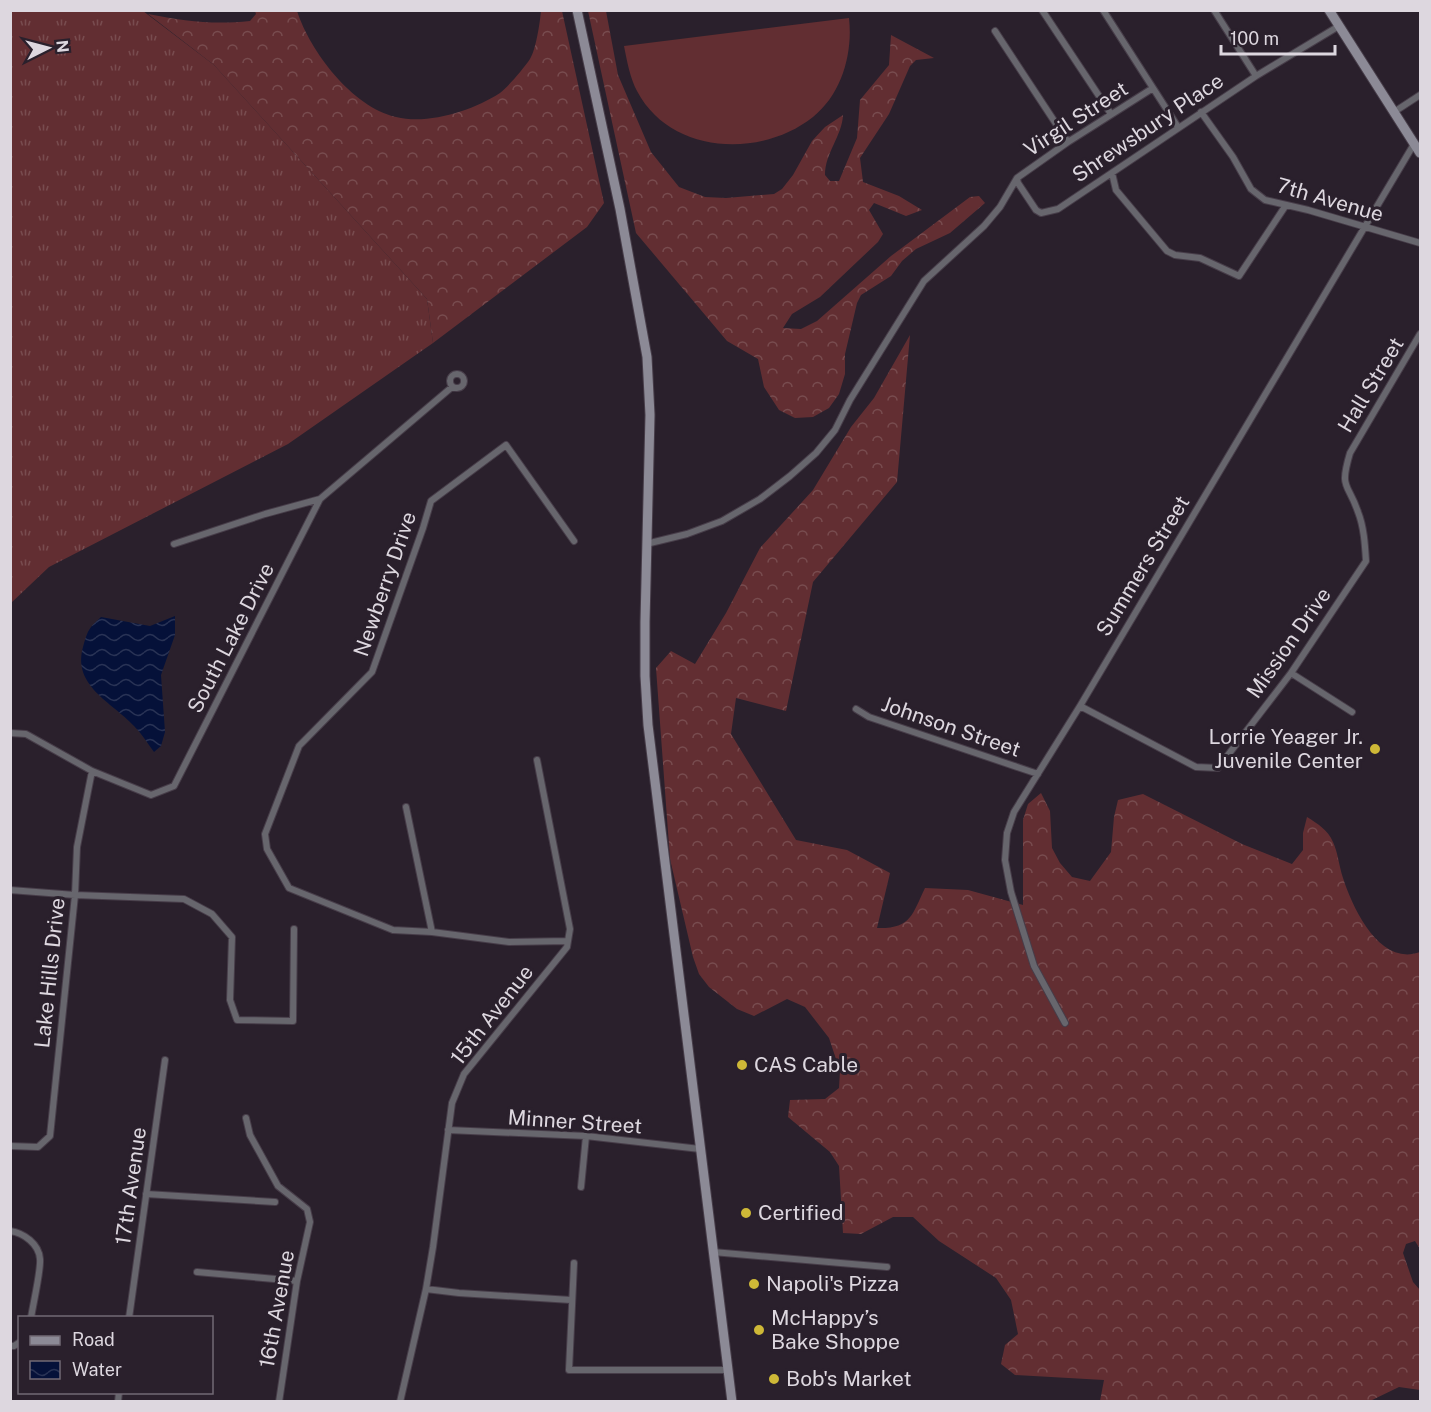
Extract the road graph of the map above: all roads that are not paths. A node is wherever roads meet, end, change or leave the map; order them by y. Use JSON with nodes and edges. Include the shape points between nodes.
{"nodes":[{"id":1,"x":577,"y":10,"type":"edge"},
{"id":2,"x":1042,"y":10,"type":"edge"},
{"id":3,"x":1103,"y":10,"type":"edge"},
{"id":4,"x":1214,"y":10,"type":"edge"},
{"id":5,"x":1329,"y":10,"type":"edge"},
{"id":6,"x":1339,"y":26,"type":"junction"},
{"id":7,"x":995,"y":31,"type":"dead end"},
{"id":8,"x":1256,"y":76,"type":"junction"},
{"id":9,"x":1153,"y":88,"type":"junction"},
{"id":10,"x":1420,"y":95,"type":"edge"},
{"id":11,"x":1201,"y":112,"type":"junction"},
{"id":12,"x":1394,"y":112,"type":"junction"},
{"id":13,"x":1111,"y":114,"type":"junction"},
{"id":14,"x":1178,"y":127,"type":"junction"},
{"id":15,"x":1068,"y":142,"type":"junction"},
{"id":16,"x":1414,"y":144,"type":"junction"},
{"id":17,"x":1420,"y":153,"type":"edge"},
{"id":18,"x":1112,"y":173,"type":"junction"},
{"id":19,"x":1017,"y":178,"type":"junction"},
{"id":20,"x":1286,"y":205,"type":"junction"},
{"id":21,"x":1365,"y":226,"type":"junction"},
{"id":22,"x":1420,"y":243,"type":"edge"},
{"id":23,"x":1420,"y":334,"type":"edge"},
{"id":24,"x":452,"y":387,"type":"dead end"},
{"id":25,"x":1350,"y":453,"type":"joint"},
{"id":26,"x":320,"y":499,"type":"junction"},
{"id":27,"x":574,"y":541,"type":"dead end"},
{"id":28,"x":174,"y":544,"type":"dead end"},
{"id":29,"x":646,"y":544,"type":"junction"},
{"id":30,"x":1291,"y":672,"type":"junction"},
{"id":31,"x":1080,"y":706,"type":"junction"},
{"id":32,"x":856,"y":709,"type":"dead end"},
{"id":33,"x":1352,"y":712,"type":"dead end"},
{"id":34,"x":10,"y":734,"type":"edge"},
{"id":35,"x":537,"y":760,"type":"dead end"},
{"id":36,"x":92,"y":771,"type":"junction"},
{"id":37,"x":1038,"y":774,"type":"junction"},
{"id":38,"x":406,"y":807,"type":"dead end"},
{"id":39,"x":10,"y":890,"type":"edge"},
{"id":40,"x":75,"y":895,"type":"junction"},
{"id":41,"x":294,"y":929,"type":"dead end"},
{"id":42,"x":432,"y":932,"type":"junction"},
{"id":43,"x":568,"y":940,"type":"junction"},
{"id":44,"x":1065,"y":1023,"type":"dead end"},
{"id":45,"x":165,"y":1060,"type":"dead end"},
{"id":46,"x":246,"y":1118,"type":"dead end"},
{"id":47,"x":448,"y":1130,"type":"junction"},
{"id":48,"x":586,"y":1137,"type":"junction"},
{"id":49,"x":10,"y":1146,"type":"edge"},
{"id":50,"x":700,"y":1149,"type":"junction"},
{"id":51,"x":581,"y":1187,"type":"dead end"},
{"id":52,"x":146,"y":1194,"type":"junction"},
{"id":53,"x":275,"y":1202,"type":"dead end"},
{"id":54,"x":10,"y":1231,"type":"edge"},
{"id":55,"x":713,"y":1252,"type":"junction"},
{"id":56,"x":574,"y":1263,"type":"dead end"},
{"id":57,"x":887,"y":1267,"type":"dead end"},
{"id":58,"x":197,"y":1272,"type":"dead end"},
{"id":59,"x":297,"y":1281,"type":"junction"},
{"id":60,"x":426,"y":1289,"type":"junction"},
{"id":61,"x":571,"y":1300,"type":"junction"},
{"id":62,"x":31,"y":1316,"type":"edge"},
{"id":63,"x":129,"y":1316,"type":"edge"},
{"id":64,"x":728,"y":1370,"type":"junction"},
{"id":65,"x":279,"y":1401,"type":"edge"},
{"id":66,"x":400,"y":1401,"type":"edge"},
{"id":67,"x":732,"y":1401,"type":"edge"}],
"edges":[{"from":1,"to":29,"type":"main road","via":[[647,357],[650,415]]},
{"from":2,"to":13,"type":"street"},
{"from":3,"to":9,"type":"street"},
{"from":4,"to":8,"type":"street"},
{"from":5,"to":6,"type":"main road"},
{"from":6,"to":8,"type":"street","name":"Shrewsbury Place"},
{"from":6,"to":12,"type":"main road"},
{"from":7,"to":15,"type":"street"},
{"from":8,"to":11,"type":"street","name":"Shrewsbury Place"},
{"from":9,"to":13,"type":"street","name":"Virgil Street"},
{"from":9,"to":14,"type":"street"},
{"from":10,"to":12,"type":"street"},
{"from":11,"to":14,"type":"street","name":"Shrewsbury Place"},
{"from":11,"to":20,"type":"street","name":"7th Avenue","via":[[1251,189],[1264,200]]},
{"from":12,"to":16,"type":"main road"},
{"from":13,"to":15,"type":"street","name":"Virgil Street"},
{"from":14,"to":18,"type":"street","name":"Shrewsbury Place"},
{"from":15,"to":19,"type":"street","name":"Virgil Street"},
{"from":16,"to":17,"type":"main road"},
{"from":16,"to":21,"type":"street","name":"Summers Street"},
{"from":18,"to":19,"type":"street","name":"Shrewsbury Place","via":[[1058,209],[1046,212],[1036,210]]},
{"from":18,"to":20,"type":"street","via":[[1116,190],[1167,251],[1200,258],[1239,276]]},
{"from":19,"to":29,"type":"street","via":[[984,226],[924,281],[835,430],[816,453],[760,500],[722,521]]},
{"from":20,"to":21,"type":"street","name":"7th Avenue"},
{"from":21,"to":22,"type":"street","name":"7th Avenue"},
{"from":21,"to":31,"type":"street","name":"Summers Street"},
{"from":23,"to":25,"type":"street","name":"Hall Street"},
{"from":24,"to":26,"type":"street","name":"South Lake Drive"},
{"from":25,"to":30,"type":"street","name":"Mission Drive","via":[[1343,474],[1358,512],[1366,561]]},
{"from":26,"to":28,"type":"street"},
{"from":26,"to":36,"type":"street","name":"South Lake Drive","via":[[174,786],[151,795]]},
{"from":27,"to":42,"type":"street","name":"Newberry Drive","via":[[506,445],[431,501],[372,672],[299,746],[265,834],[267,849],[289,888],[393,930]]},
{"from":29,"to":50,"type":"main road","via":[[648,725]]},
{"from":30,"to":31,"type":"street","name":"Mission Drive","via":[[1218,768],[1196,767]]},
{"from":30,"to":33,"type":"street"},
{"from":31,"to":37,"type":"street","name":"Summers Street"},
{"from":32,"to":37,"type":"street","name":"Johnson Street","via":[[869,717]]},
{"from":34,"to":36,"type":"street","name":"South Lake Drive","via":[[26,734]]},
{"from":35,"to":43,"type":"street","via":[[570,928]]},
{"from":36,"to":40,"type":"street","name":"Lake Hills Drive","via":[[77,847]]},
{"from":37,"to":44,"type":"street","name":"Summers Street","via":[[1014,812],[1007,833],[1005,860],[1034,966]]},
{"from":38,"to":42,"type":"street"},
{"from":39,"to":40,"type":"street"},
{"from":40,"to":41,"type":"street","via":[[184,899],[212,914],[232,937],[230,1000],[237,1020],[292,1021]]},
{"from":40,"to":49,"type":"street","name":"Lake Hills Drive","via":[[50,1136],[38,1147]]},
{"from":42,"to":43,"type":"street","name":"Newberry Drive","via":[[509,942]]},
{"from":43,"to":47,"type":"street","name":"15th Avenue","via":[[567,947],[464,1074],[452,1103]]},
{"from":45,"to":52,"type":"street","name":"17th Avenue"},
{"from":46,"to":59,"type":"street","name":"16th Avenue","via":[[250,1135],[278,1186],[307,1209],[310,1222]]},
{"from":47,"to":48,"type":"street","name":"Minner Street"},
{"from":47,"to":60,"type":"street","name":"15th Avenue"},
{"from":48,"to":50,"type":"street","name":"Minner Street"},
{"from":48,"to":51,"type":"street"},
{"from":50,"to":55,"type":"main road"},
{"from":52,"to":53,"type":"street"},
{"from":52,"to":63,"type":"street","name":"17th Avenue"},
{"from":54,"to":62,"type":"street","via":[[33,1242],[40,1258]]},
{"from":55,"to":57,"type":"street"},
{"from":55,"to":64,"type":"main road"},
{"from":56,"to":61,"type":"street"},
{"from":58,"to":59,"type":"street"},
{"from":59,"to":65,"type":"street","name":"16th Avenue"},
{"from":60,"to":61,"type":"street"},
{"from":60,"to":66,"type":"street","name":"15th Avenue"},
{"from":61,"to":64,"type":"street","via":[[569,1370]]},
{"from":64,"to":67,"type":"main road"}]}
